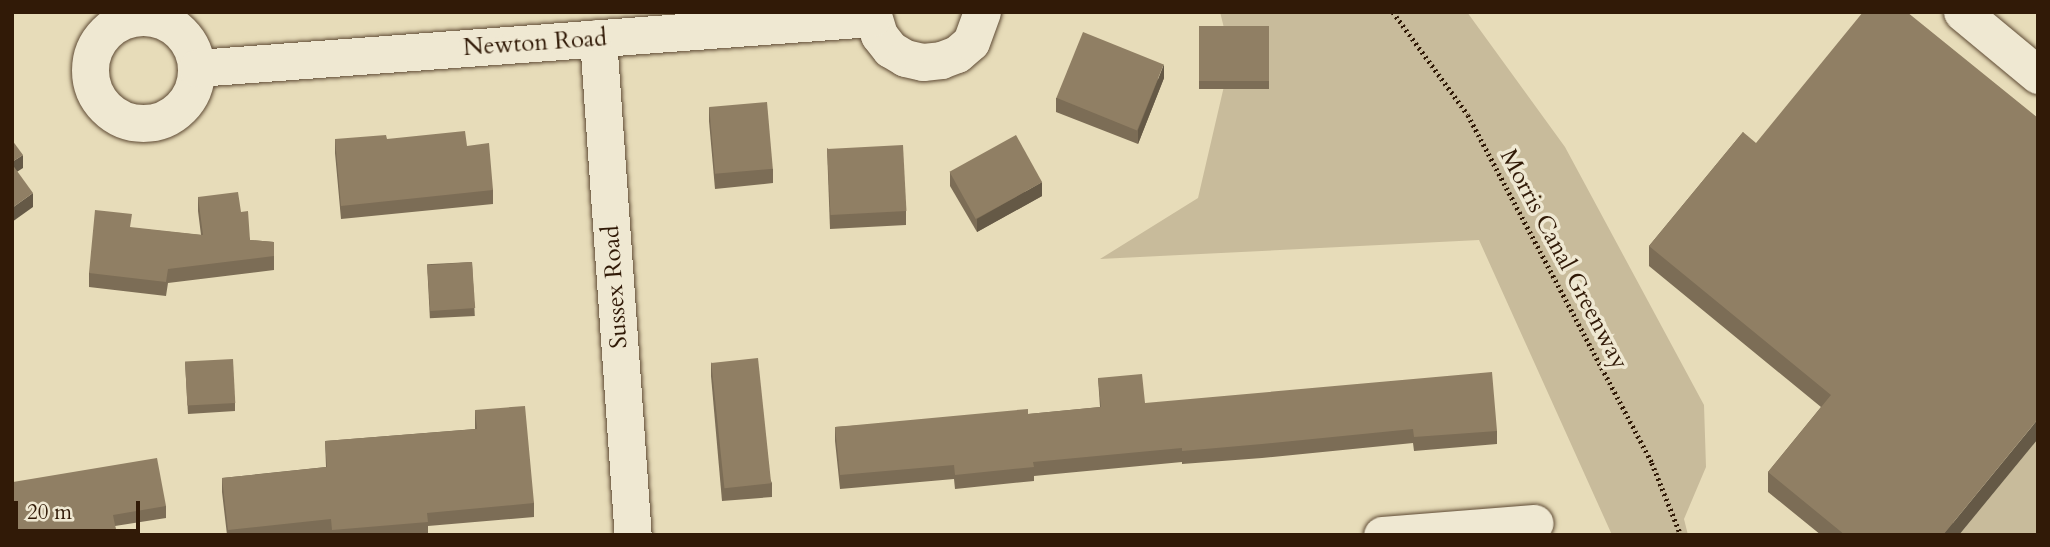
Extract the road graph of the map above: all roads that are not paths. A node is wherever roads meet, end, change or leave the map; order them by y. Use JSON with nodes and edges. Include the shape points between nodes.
{"nodes":[{"id":1,"x":982,"y":12,"type":"edge"},
{"id":2,"x":1962,"y":12,"type":"edge"},
{"id":3,"x":872,"y":15,"type":"edge"},
{"id":4,"x":598,"y":38,"type":"junction"},
{"id":5,"x":197,"y":68,"type":"dead end"},
{"id":6,"x":2038,"y":75,"type":"edge"},
{"id":7,"x":1535,"y":523,"type":"dead end"},
{"id":8,"x":633,"y":535,"type":"edge"},
{"id":9,"x":1382,"y":535,"type":"edge"}],
"edges":[{"from":1,"to":3,"type":"street","name":"Newton Road","via":[[971,42],[957,54],[923,62],[890,49]]},
{"from":2,"to":6,"type":"street"},
{"from":3,"to":4,"type":"street","name":"Newton Road"},
{"from":4,"to":5,"type":"street","name":"Newton Road"},
{"from":4,"to":8,"type":"street","name":"Sussex Road"},
{"from":7,"to":9,"type":"street"}]}
